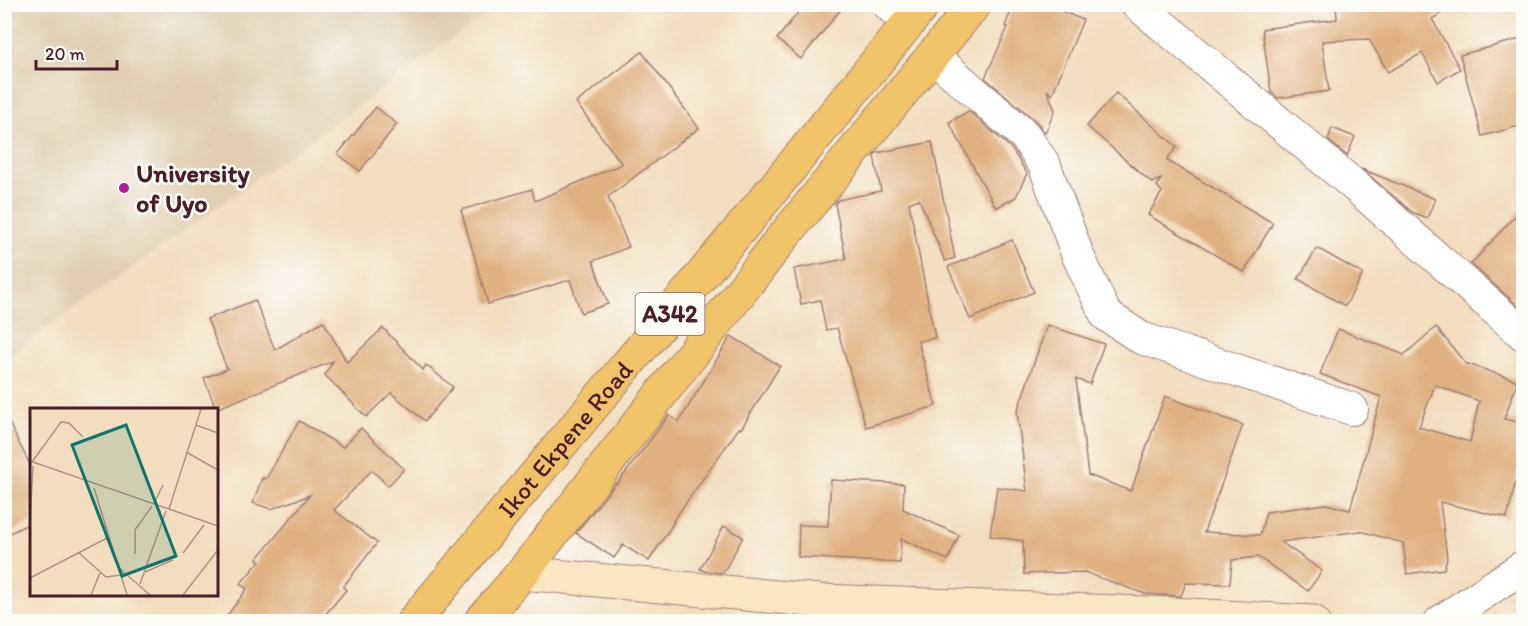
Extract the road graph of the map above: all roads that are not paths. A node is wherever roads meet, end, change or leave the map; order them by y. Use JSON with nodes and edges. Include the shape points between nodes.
{"nodes":[{"id":1,"x":975,"y":4,"type":"edge"},
{"id":2,"x":1137,"y":4,"type":"edge"},
{"id":3,"x":907,"y":11,"type":"edge"},
{"id":4,"x":933,"y":56,"type":"junction"},
{"id":5,"x":752,"y":216,"type":"junction"},
{"id":6,"x":780,"y":241,"type":"junction"},
{"id":7,"x":1524,"y":335,"type":"edge"},
{"id":8,"x":1352,"y":409,"type":"dead end"},
{"id":9,"x":1524,"y":566,"type":"edge"},
{"id":10,"x":522,"y":573,"type":"junction"},
{"id":11,"x":1074,"y":616,"type":"edge"},
{"id":12,"x":413,"y":621,"type":"edge"},
{"id":13,"x":480,"y":621,"type":"edge"},
{"id":14,"x":1313,"y":621,"type":"edge"},
{"id":15,"x":1440,"y":621,"type":"edge"}],
"edges":[{"from":1,"to":4,"type":"highway","name":"Ikot Ekpene Road","number":"A342"},
{"from":2,"to":7,"type":"street","via":[[1361,191]]},
{"from":3,"to":5,"type":"highway","name":"Ikot Ekpene Road","number":"A342"},
{"from":4,"to":6,"type":"highway","name":"Ikot Ekpene Road","number":"A342"},
{"from":4,"to":8,"type":"street","via":[[1025,136],[1044,164],[1078,256],[1106,315],[1141,338]]},
{"from":5,"to":6,"type":"highway"},
{"from":5,"to":12,"type":"highway","name":"Ikot Ekpene Road","number":"A342"},
{"from":6,"to":10,"type":"highway","name":"Ikot Ekpene Road","number":"A342"},
{"from":9,"to":15,"type":"street"},
{"from":10,"to":11,"type":"street","via":[[820,601]]},
{"from":10,"to":13,"type":"highway","name":"Ikot Ekpene Road","number":"A342"},
{"from":11,"to":14,"type":"street"}]}
